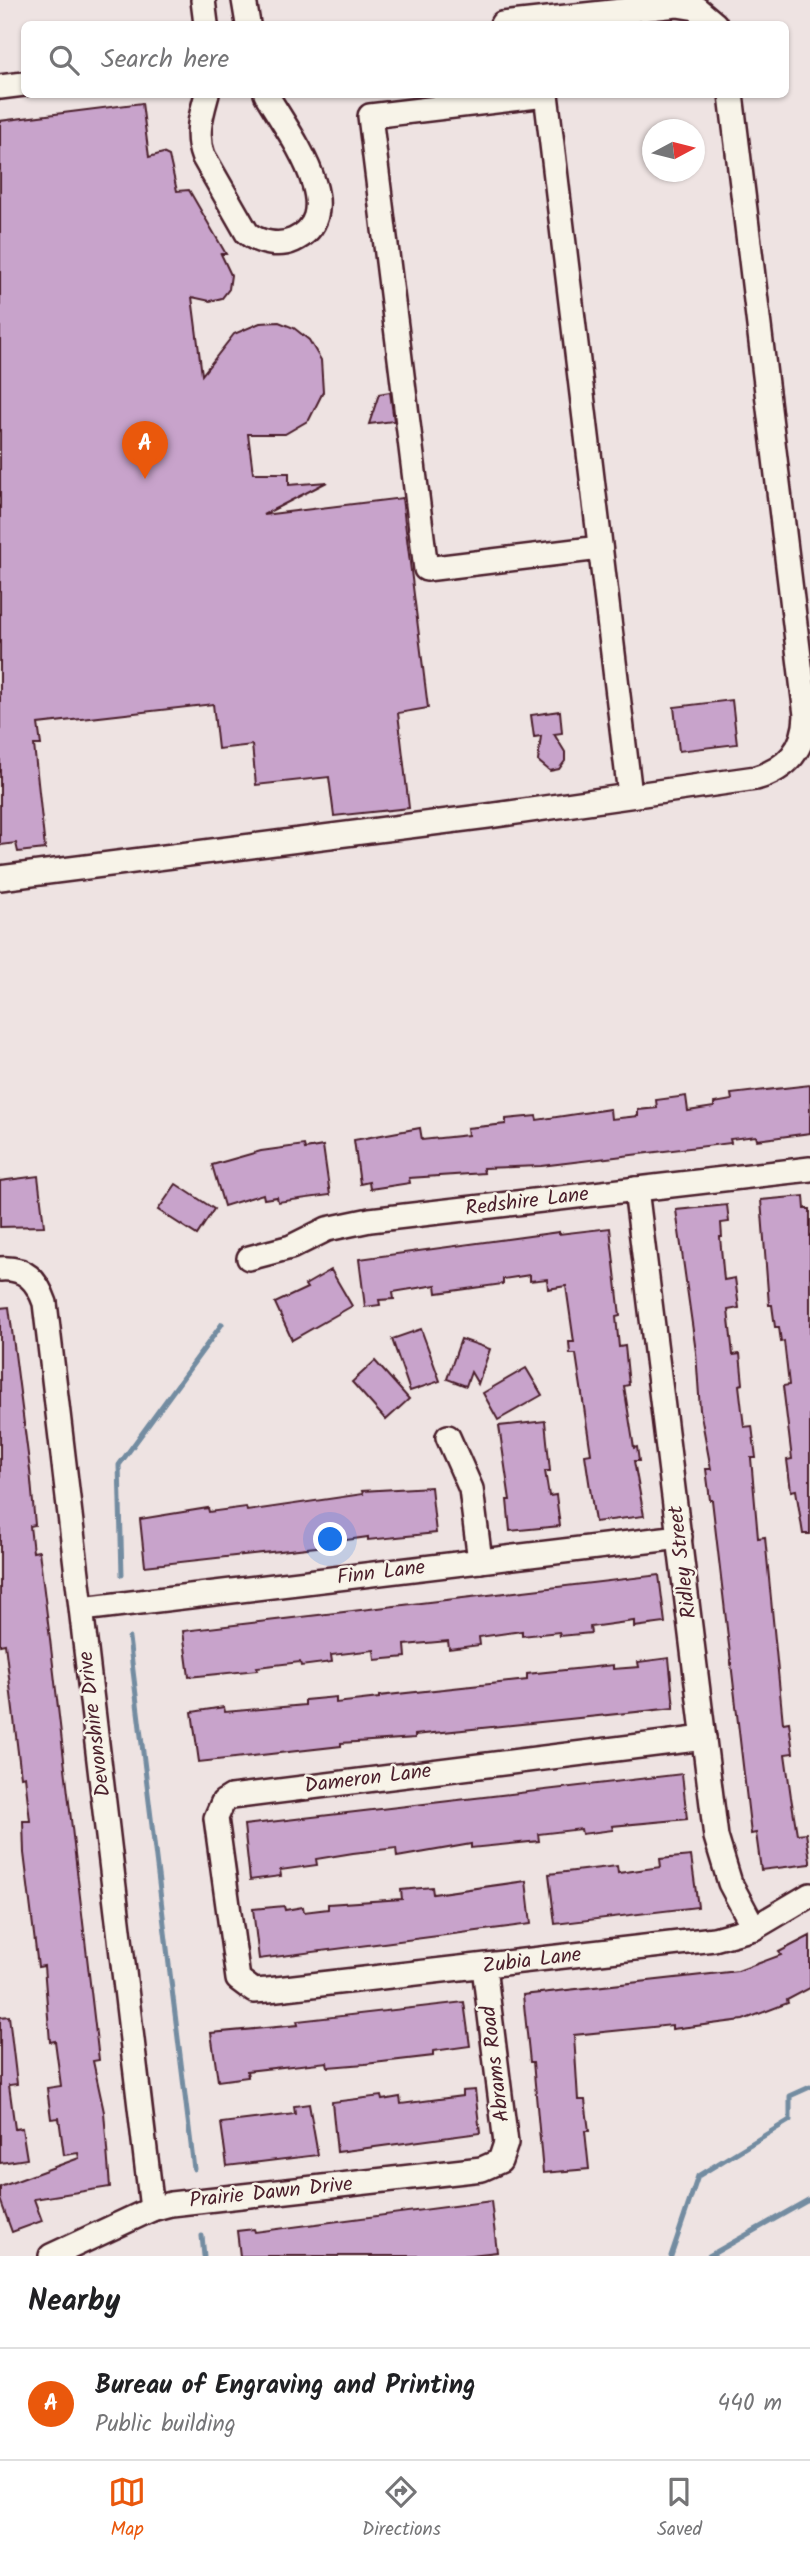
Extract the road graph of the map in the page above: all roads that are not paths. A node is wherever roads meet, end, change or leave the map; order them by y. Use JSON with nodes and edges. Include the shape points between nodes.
{"nodes":[{"id":1,"x":203,"y":0,"type":"edge"},
{"id":2,"x":244,"y":0,"type":"edge"},
{"id":3,"x":206,"y":21,"type":"edge"},
{"id":4,"x":248,"y":21,"type":"edge"},
{"id":5,"x":547,"y":21,"type":"edge"},
{"id":6,"x":712,"y":21,"type":"edge"},
{"id":7,"x":21,"y":84,"type":"edge"},
{"id":8,"x":0,"y":87,"type":"edge"},
{"id":9,"x":206,"y":98,"type":"edge"},
{"id":10,"x":268,"y":98,"type":"edge"},
{"id":11,"x":521,"y":98,"type":"edge"},
{"id":12,"x":546,"y":98,"type":"edge"},
{"id":13,"x":732,"y":98,"type":"edge"},
{"id":14,"x":600,"y":548,"type":"junction"},
{"id":15,"x":630,"y":795,"type":"junction"},
{"id":16,"x":0,"y":878,"type":"edge"},
{"id":17,"x":810,"y":1169,"type":"edge"},
{"id":18,"x":636,"y":1189,"type":"junction"},
{"id":19,"x":249,"y":1258,"type":"dead end"},
{"id":20,"x":0,"y":1269,"type":"edge"},
{"id":21,"x":448,"y":1437,"type":"dead end"},
{"id":22,"x":680,"y":1536,"type":"junction"},
{"id":23,"x":480,"y":1561,"type":"junction"},
{"id":24,"x":82,"y":1609,"type":"junction"},
{"id":25,"x":704,"y":1738,"type":"junction"},
{"id":26,"x":810,"y":1895,"type":"edge"},
{"id":27,"x":754,"y":1928,"type":"junction"},
{"id":28,"x":484,"y":1966,"type":"junction"},
{"id":29,"x":245,"y":1987,"type":"joint"},
{"id":30,"x":500,"y":2161,"type":"joint"},
{"id":31,"x":152,"y":2209,"type":"junction"},
{"id":32,"x":51,"y":2256,"type":"edge"}],
"edges":[{"from":1,"to":3,"type":"street"},
{"from":2,"to":4,"type":"street"},
{"from":5,"to":6,"type":"street","via":[[687,5]]},
{"from":7,"to":8,"type":"street"},
{"from":9,"to":10,"type":"street","via":[[199,124],[203,156],[247,233],[279,244],[298,238],[312,225],[318,197],[309,171]]},
{"from":11,"to":14,"type":"street","via":[[370,116],[426,569]]},
{"from":12,"to":14,"type":"street"},
{"from":13,"to":15,"type":"street","via":[[806,732],[790,761],[769,774]]},
{"from":14,"to":15,"type":"street"},
{"from":15,"to":16,"type":"street"},
{"from":17,"to":18,"type":"street","name":"Redshire Lane"},
{"from":18,"to":19,"type":"street","name":"Redshire Lane","via":[[370,1220],[327,1229],[291,1247]]},
{"from":18,"to":22,"type":"street","name":"Ridley Street"},
{"from":20,"to":24,"type":"street","name":"Devonshire Drive","via":[[23,1271],[45,1303]]},
{"from":21,"to":23,"type":"street","via":[[471,1489]]},
{"from":22,"to":23,"type":"street","name":"Finn Lane"},
{"from":22,"to":25,"type":"street","name":"Ridley Street"},
{"from":23,"to":24,"type":"street","name":"Finn Lane"},
{"from":24,"to":31,"type":"street","name":"Devonshire Drive"},
{"from":25,"to":27,"type":"street","name":"Ridley Street","via":[[721,1861]]},
{"from":25,"to":29,"type":"street","name":"Dameron Lane","via":[[231,1797],[223,1802],[216,1818],[235,1969]]},
{"from":26,"to":27,"type":"street","name":"Zubia Lane"},
{"from":27,"to":28,"type":"street","name":"Zubia Lane","via":[[714,1939]]},
{"from":28,"to":29,"type":"street","name":"Zubia Lane","via":[[268,1990]]},
{"from":28,"to":30,"type":"street","name":"Abrams Road","via":[[506,2143]]},
{"from":30,"to":31,"type":"street","name":"Prairie Dawn Drive","via":[[482,2169]]},
{"from":31,"to":32,"type":"street","name":"Prairie Dawn Drive"}]}
